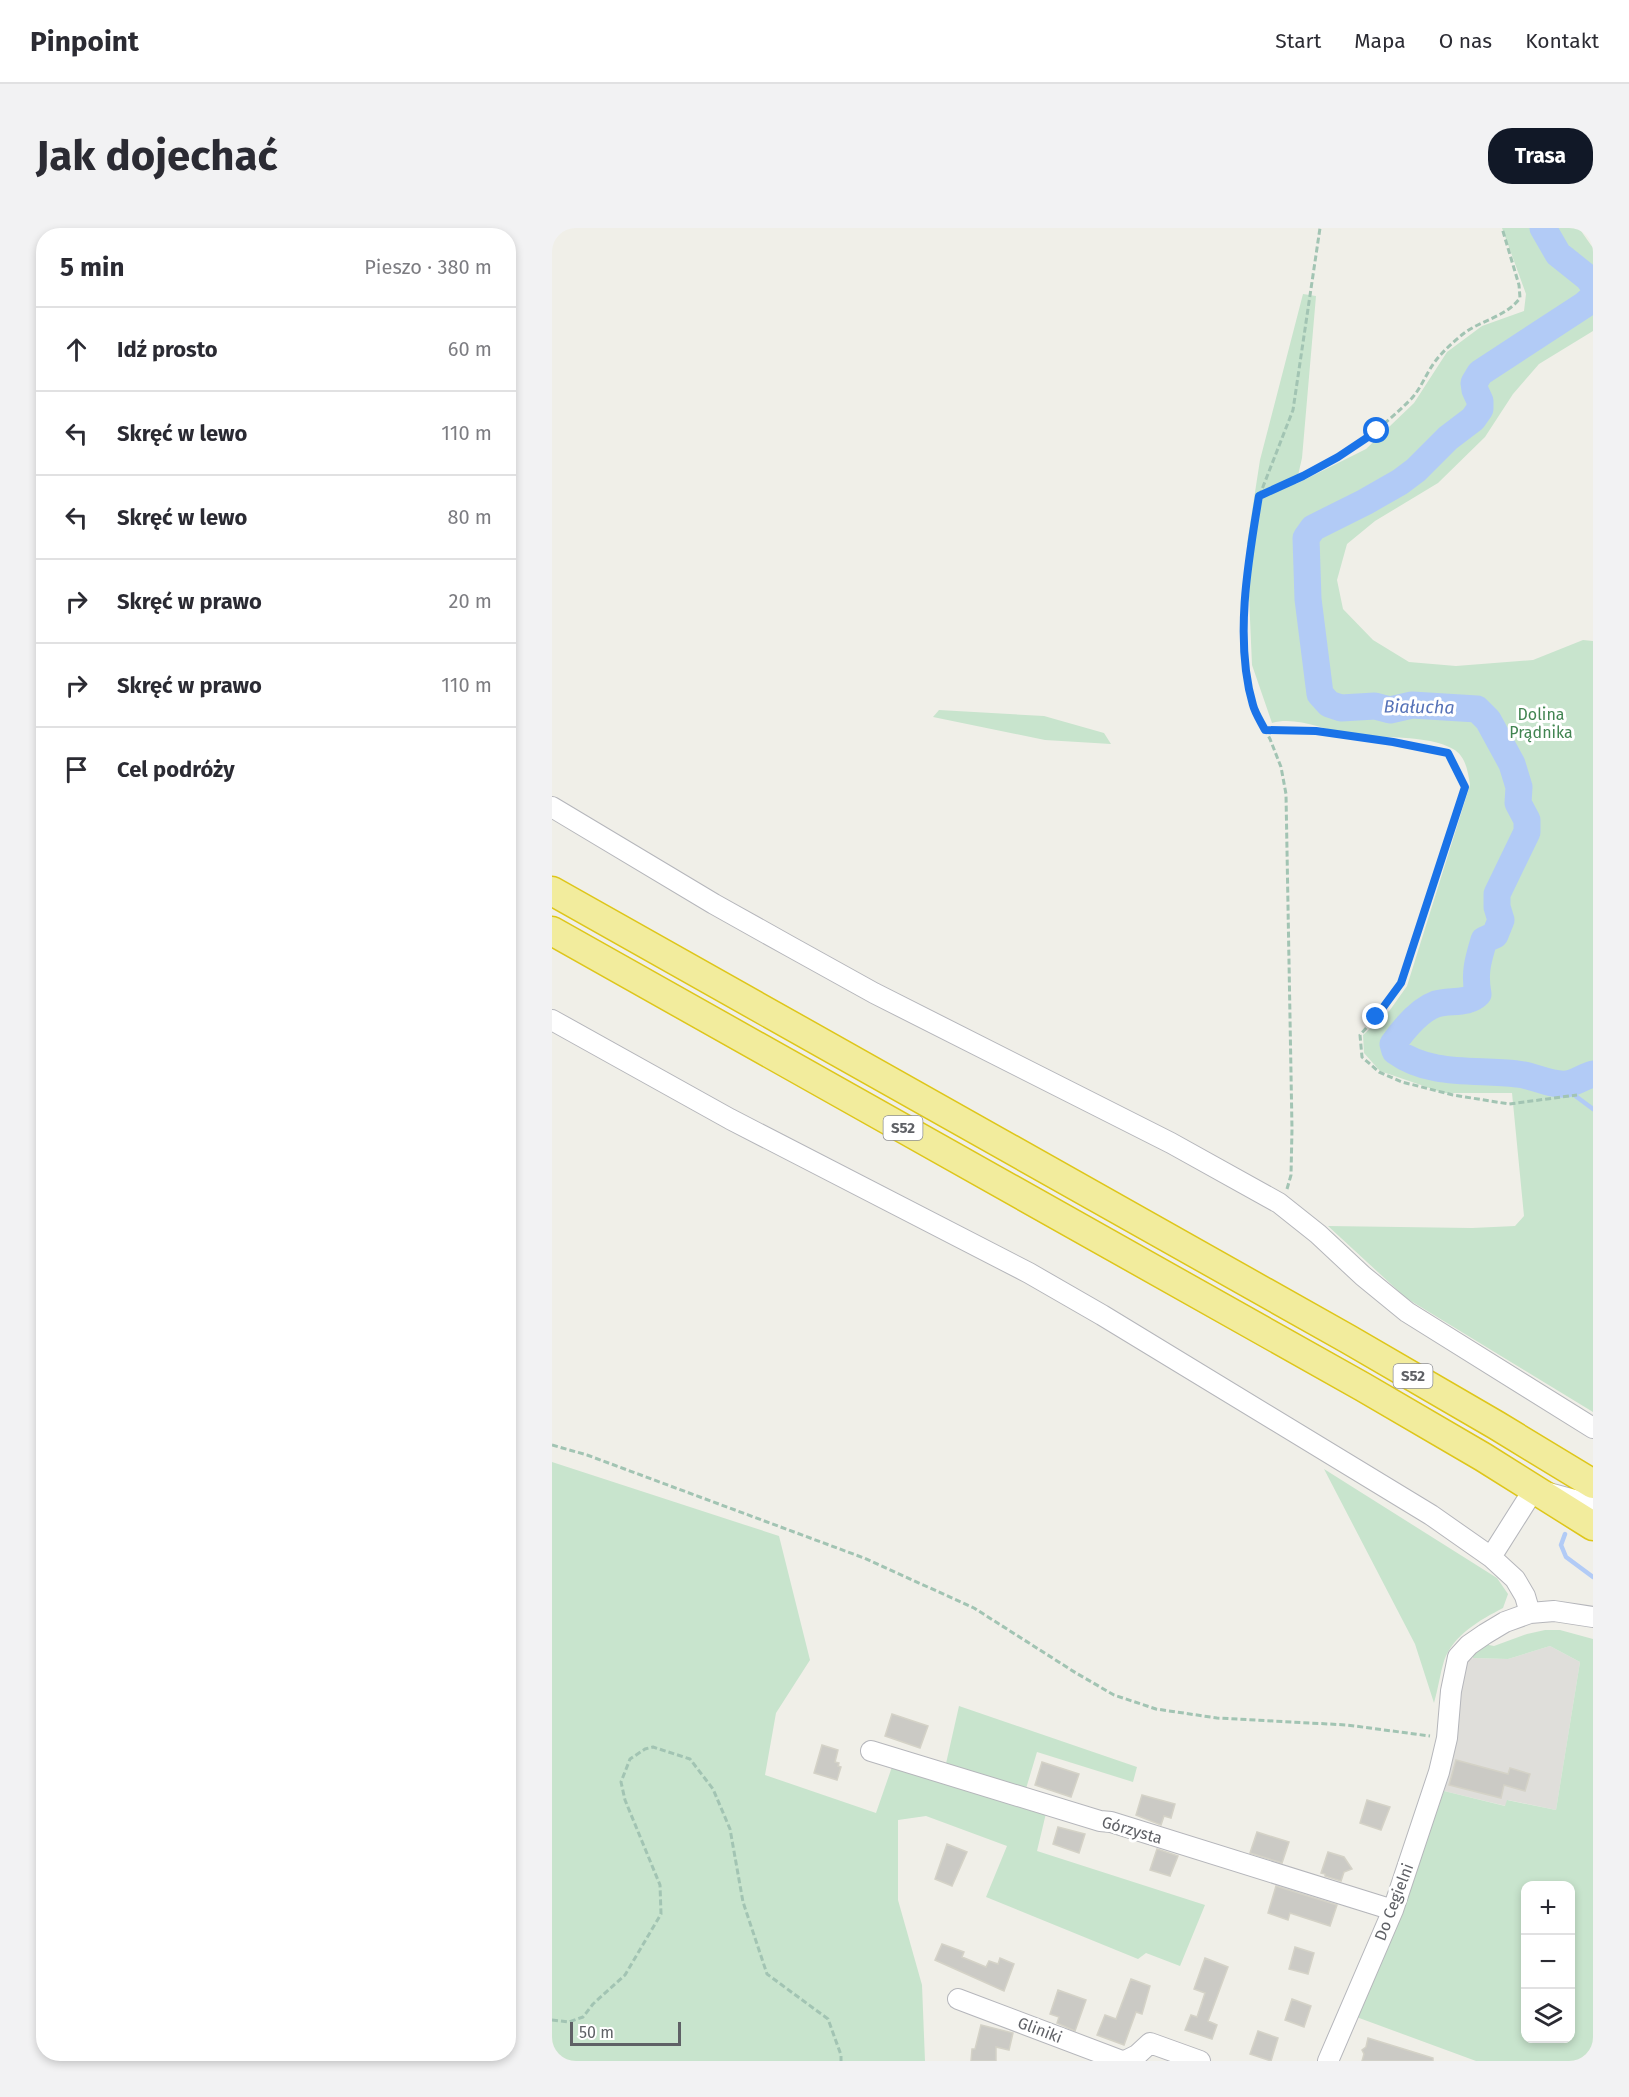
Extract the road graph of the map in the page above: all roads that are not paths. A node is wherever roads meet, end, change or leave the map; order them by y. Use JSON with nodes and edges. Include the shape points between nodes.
{"nodes":[{"id":1,"x":552,"y":807,"type":"edge"},
{"id":2,"x":552,"y":891,"type":"edge"},
{"id":3,"x":552,"y":931,"type":"edge"},
{"id":4,"x":552,"y":1020,"type":"edge"},
{"id":5,"x":1593,"y":1428,"type":"edge"},
{"id":6,"x":1534,"y":1489,"type":"junction"},
{"id":7,"x":1592,"y":1505,"type":"edge"},
{"id":8,"x":1491,"y":1557,"type":"junction"},
{"id":9,"x":1530,"y":1613,"type":"junction"},
{"id":10,"x":1593,"y":1617,"type":"edge"},
{"id":11,"x":871,"y":1751,"type":"dead end"},
{"id":12,"x":1393,"y":1910,"type":"junction"},
{"id":13,"x":958,"y":1999,"type":"dead end"},
{"id":14,"x":1123,"y":2061,"type":"edge"},
{"id":15,"x":1200,"y":2061,"type":"edge"},
{"id":16,"x":1328,"y":2061,"type":"edge"}],
"edges":[{"from":1,"to":5,"type":"street","via":[[791,948],[1171,1143],[1279,1203],[1407,1312]]},
{"from":2,"to":7,"type":"highway","number":"S52","via":[[1528,1444]]},
{"from":3,"to":6,"type":"highway","number":"S52","via":[[1353,1381]]},
{"from":4,"to":8,"type":"street","via":[[730,1119],[1081,1303],[1431,1515]]},
{"from":6,"to":7,"type":"highway","number":"S52"},
{"from":6,"to":8,"type":"street"},
{"from":8,"to":9,"type":"street","via":[[1515,1579]]},
{"from":9,"to":10,"type":"street","via":[[1554,1611]]},
{"from":9,"to":12,"type":"street","name":"Do Cegielni","via":[[1496,1627],[1469,1645],[1456,1664],[1439,1772]]},
{"from":11,"to":12,"type":"street","name":"Górzysta"},
{"from":12,"to":16,"type":"street","name":"Do Cegielni"},
{"from":13,"to":14,"type":"street","name":"Gliniki"},
{"from":14,"to":15,"type":"street","name":"Gliniki","via":[[1150,2043]]}]}
